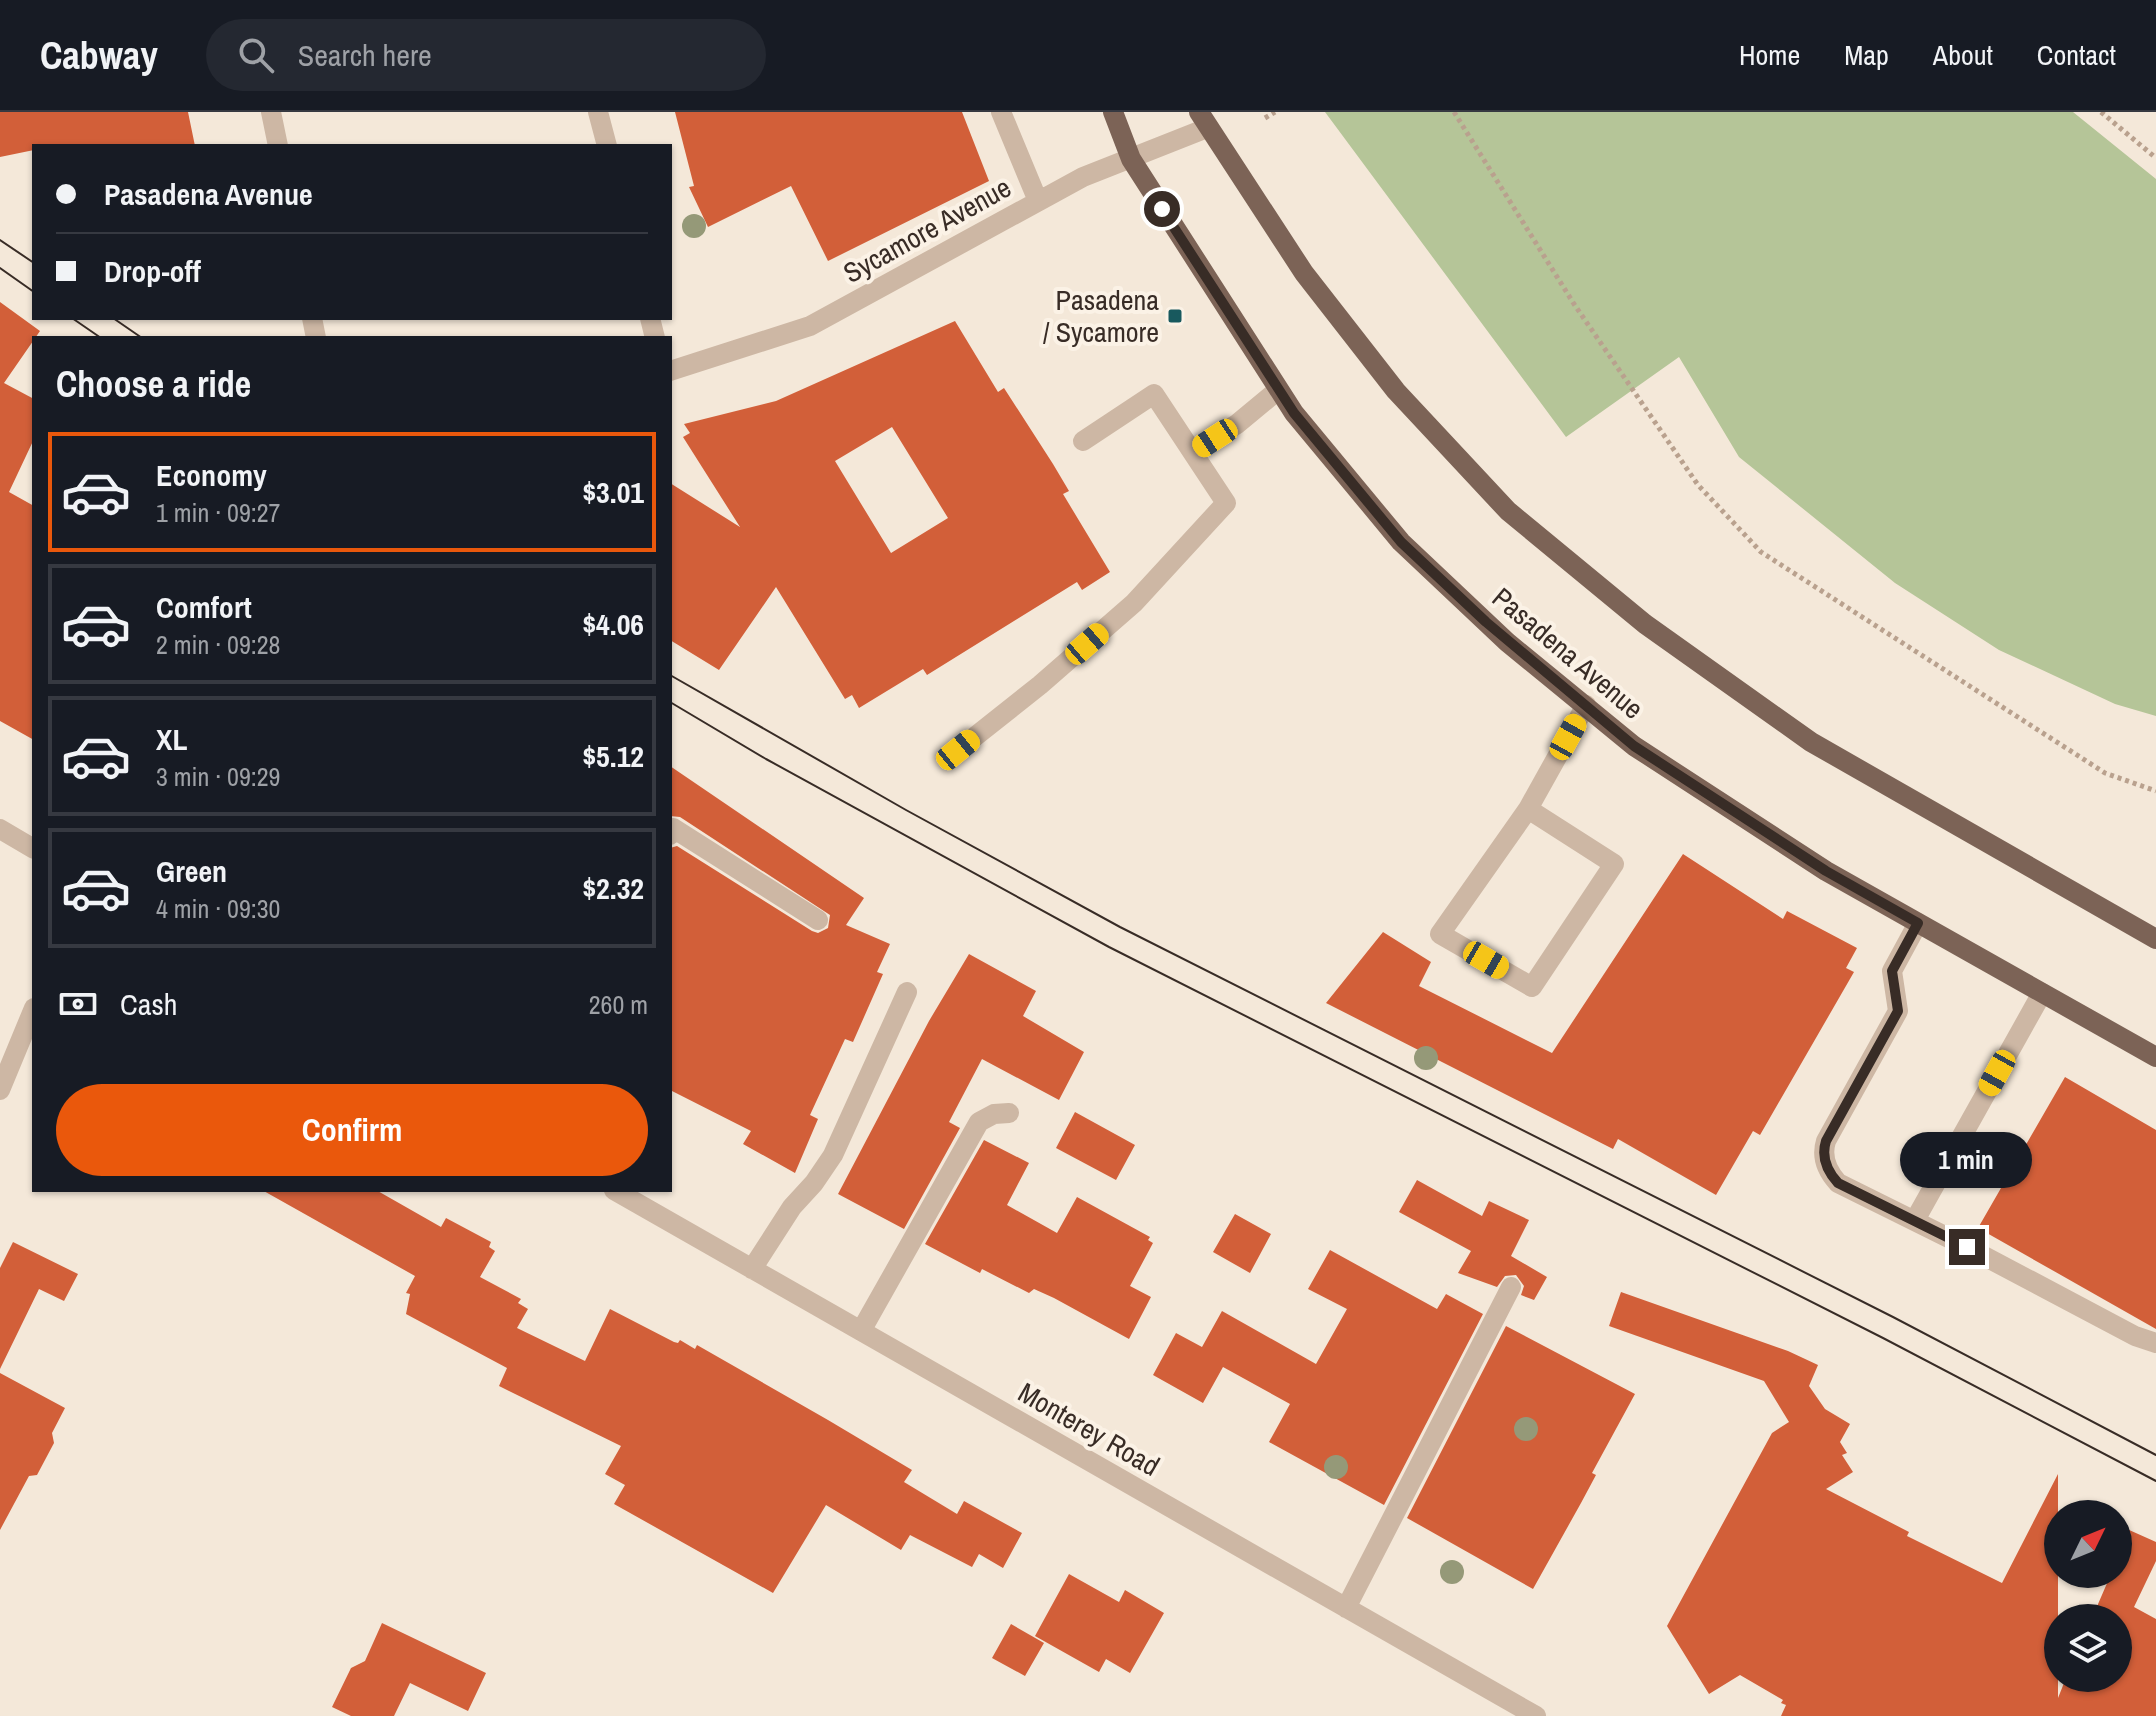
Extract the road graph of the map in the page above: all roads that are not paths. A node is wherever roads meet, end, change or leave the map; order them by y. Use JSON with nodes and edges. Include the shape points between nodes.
{"nodes":[{"id":1,"x":271,"y":112,"type":"edge"},
{"id":2,"x":598,"y":112,"type":"edge"},
{"id":3,"x":1001,"y":112,"type":"edge"},
{"id":4,"x":1113,"y":112,"type":"edge"},
{"id":5,"x":1203,"y":120,"type":"edge"},
{"id":6,"x":278,"y":144,"type":"edge"},
{"id":7,"x":606,"y":144,"type":"edge"},
{"id":8,"x":1131,"y":159,"type":"junction"},
{"id":9,"x":1038,"y":201,"type":"junction"},
{"id":10,"x":672,"y":370,"type":"edge"},
{"id":11,"x":1278,"y":390,"type":"junction"},
{"id":12,"x":1083,"y":441,"type":"dead end"},
{"id":13,"x":1193,"y":452,"type":"junction"},
{"id":14,"x":1586,"y":705,"type":"junction"},
{"id":15,"x":958,"y":750,"type":"dead end"},
{"id":16,"x":1528,"y":809,"type":"junction"},
{"id":17,"x":0,"y":829,"type":"edge"},
{"id":18,"x":672,"y":830,"type":"edge"},
{"id":19,"x":32,"y":848,"type":"edge"},
{"id":20,"x":818,"y":920,"type":"dead end"},
{"id":21,"x":1918,"y":923,"type":"junction"},
{"id":22,"x":2156,"y":939,"type":"edge"},
{"id":23,"x":907,"y":992,"type":"dead end"},
{"id":24,"x":2042,"y":993,"type":"junction"},
{"id":25,"x":32,"y":1013,"type":"edge"},
{"id":26,"x":2156,"y":1057,"type":"edge"},
{"id":27,"x":0,"y":1090,"type":"edge"},
{"id":28,"x":1009,"y":1113,"type":"dead end"},
{"id":29,"x":617,"y":1192,"type":"edge"},
{"id":30,"x":1915,"y":1220,"type":"junction"},
{"id":31,"x":752,"y":1269,"type":"junction"},
{"id":32,"x":1511,"y":1287,"type":"dead end"},
{"id":33,"x":861,"y":1331,"type":"junction"},
{"id":34,"x":2156,"y":1343,"type":"edge"},
{"id":35,"x":1346,"y":1608,"type":"junction"},
{"id":36,"x":1536,"y":1716,"type":"edge"}],
"edges":[{"from":1,"to":6,"type":"street"},
{"from":2,"to":7,"type":"street"},
{"from":3,"to":9,"type":"street"},
{"from":4,"to":8,"type":"main road","name":"Pasadena Avenue"},
{"from":5,"to":8,"type":"street","name":"Sycamore Avenue"},
{"from":5,"to":22,"type":"main road","via":[[1304,273],[1396,391],[1508,511],[1645,624],[1811,742]]},
{"from":8,"to":9,"type":"street","name":"Sycamore Avenue"},
{"from":8,"to":11,"type":"main road","name":"Pasadena Avenue"},
{"from":9,"to":10,"type":"street","name":"Sycamore Avenue","via":[[810,326]]},
{"from":11,"to":13,"type":"street"},
{"from":11,"to":14,"type":"main road","name":"Pasadena Avenue","via":[[1401,542],[1507,642]]},
{"from":12,"to":13,"type":"street","via":[[1154,394]]},
{"from":13,"to":15,"type":"street","via":[[1226,503],[1134,603]]},
{"from":14,"to":16,"type":"street"},
{"from":14,"to":21,"type":"main road","name":"Pasadena Avenue","via":[[1634,746],[1826,871]]},
{"from":16,"to":16,"type":"street","via":[[1440,934],[1532,987],[1614,864]]},
{"from":17,"to":19,"type":"street"},
{"from":18,"to":20,"type":"street"},
{"from":21,"to":24,"type":"main road","name":"Pasadena Avenue"},
{"from":21,"to":30,"type":"street","via":[[1892,971],[1898,1011],[1823,1148],[1826,1166],[1838,1183]]},
{"from":23,"to":31,"type":"street","via":[[833,1155]]},
{"from":24,"to":26,"type":"main road","name":"Pasadena Avenue"},
{"from":24,"to":30,"type":"street"},
{"from":25,"to":27,"type":"street"},
{"from":28,"to":33,"type":"street","via":[[979,1122]]},
{"from":29,"to":31,"type":"street","name":"Monterey Road"},
{"from":30,"to":34,"type":"street"},
{"from":31,"to":33,"type":"street","name":"Monterey Road"},
{"from":32,"to":35,"type":"street"},
{"from":33,"to":35,"type":"street","name":"Monterey Road"},
{"from":35,"to":36,"type":"street","name":"Monterey Road"}]}
